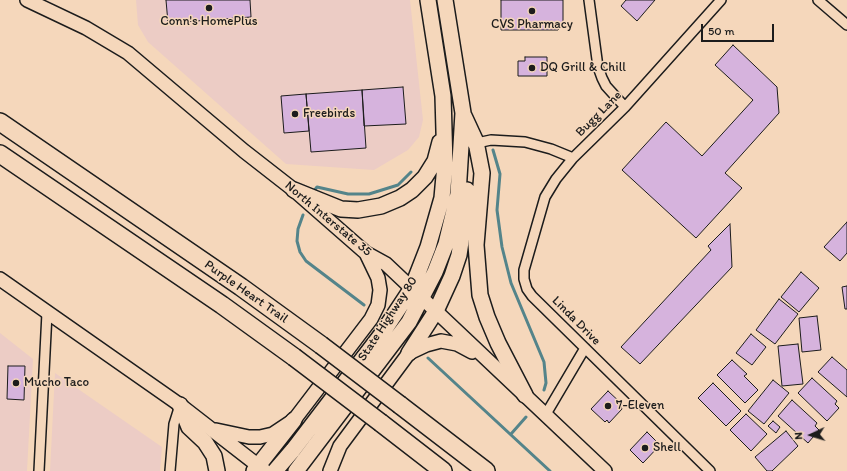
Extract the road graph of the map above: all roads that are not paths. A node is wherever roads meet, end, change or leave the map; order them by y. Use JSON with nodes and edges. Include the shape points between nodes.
{"nodes":[{"id":1,"x":27,"y":0,"type":"edge"},
{"id":2,"x":428,"y":0,"type":"edge"},
{"id":3,"x":445,"y":0,"type":"edge"},
{"id":4,"x":589,"y":0,"type":"edge"},
{"id":5,"x":722,"y":0,"type":"edge"},
{"id":6,"x":818,"y":0,"type":"edge"},
{"id":7,"x":847,"y":26,"type":"edge"},
{"id":8,"x":625,"y":107,"type":"junction"},
{"id":9,"x":463,"y":113,"type":"junction"},
{"id":10,"x":2,"y":123,"type":"edge"},
{"id":11,"x":445,"y":128,"type":"junction"},
{"id":12,"x":476,"y":142,"type":"junction"},
{"id":13,"x":461,"y":149,"type":"junction"},
{"id":14,"x":1,"y":155,"type":"edge"},
{"id":15,"x":573,"y":158,"type":"junction"},
{"id":16,"x":294,"y":190,"type":"junction"},
{"id":17,"x":366,"y":253,"type":"junction"},
{"id":18,"x":0,"y":279,"type":"edge"},
{"id":19,"x":412,"y":288,"type":"junction"},
{"id":20,"x":422,"y":299,"type":"junction"},
{"id":21,"x":436,"y":311,"type":"junction"},
{"id":22,"x":47,"y":312,"type":"junction"},
{"id":23,"x":585,"y":348,"type":"junction"},
{"id":24,"x":409,"y":353,"type":"junction"},
{"id":25,"x":486,"y":359,"type":"junction"},
{"id":26,"x":525,"y":395,"type":"junction"},
{"id":27,"x":180,"y":405,"type":"junction"},
{"id":28,"x":546,"y":414,"type":"junction"},
{"id":29,"x":294,"y":420,"type":"junction"},
{"id":30,"x":212,"y":430,"type":"junction"},
{"id":31,"x":259,"y":469,"type":"edge"},
{"id":32,"x":39,"y":471,"type":"edge"},
{"id":33,"x":170,"y":471,"type":"edge"},
{"id":34,"x":217,"y":471,"type":"edge"},
{"id":35,"x":275,"y":471,"type":"edge"},
{"id":36,"x":296,"y":471,"type":"edge"},
{"id":37,"x":330,"y":471,"type":"edge"},
{"id":38,"x":444,"y":471,"type":"edge"},
{"id":39,"x":486,"y":471,"type":"edge"},
{"id":40,"x":605,"y":471,"type":"edge"},
{"id":41,"x":710,"y":471,"type":"edge"}],
"edges":[{"from":1,"to":16,"type":"main road","name":"North Interstate 35","via":[[86,28],[128,53]]},
{"from":2,"to":11,"type":"main road","name":"State Highway 80","via":[[443,96]]},
{"from":2,"to":13,"type":"main road","via":[[437,16],[453,122]]},
{"from":3,"to":9,"type":"main road","name":"State Highway 80"},
{"from":4,"to":8,"type":"street","via":[[598,67],[606,86]]},
{"from":5,"to":8,"type":"street","name":"Bugg Lane"},
{"from":6,"to":7,"type":"street"},
{"from":8,"to":15,"type":"street","name":"Bugg Lane"},
{"from":9,"to":12,"type":"main road"},
{"from":9,"to":13,"type":"main road","name":"State Highway 80"},
{"from":10,"to":39,"type":"highway","name":"Purple Heart Trail","bridge":true,"via":[[241,287]]},
{"from":11,"to":16,"type":"main road","via":[[435,161],[425,177],[400,198],[381,206],[358,210],[341,209]]},
{"from":11,"to":19,"type":"main road","name":"State Highway 80","via":[[442,198],[428,247]]},
{"from":12,"to":13,"type":"street"},
{"from":12,"to":15,"type":"street","via":[[525,142]]},
{"from":12,"to":26,"type":"main road","via":[[482,173],[476,245],[480,295],[498,343]]},
{"from":13,"to":20,"type":"main road","name":"State Highway 80","via":[[454,217],[435,272]]},
{"from":13,"to":21,"type":"main road","via":[[467,182],[459,255]]},
{"from":14,"to":38,"type":"highway","name":"Purple Heart Trail","bridge":true,"via":[[222,305]]},
{"from":15,"to":23,"type":"street","name":"Linda Drive","via":[[545,197],[524,270],[524,279],[532,296]]},
{"from":16,"to":17,"type":"main road","name":"North Interstate 35"},
{"from":17,"to":19,"type":"main road","name":"North Interstate 35","via":[[386,264]]},
{"from":17,"to":29,"type":"main road","via":[[378,278],[378,305],[371,319]]},
{"from":18,"to":22,"type":"main road"},
{"from":19,"to":20,"type":"main road","name":"North Interstate 35"},
{"from":19,"to":35,"type":"main road","name":"State Highway 80","via":[[381,336]]},
{"from":20,"to":21,"type":"main road","name":"North Interstate 35"},
{"from":20,"to":36,"type":"main road","name":"State Highway 80","via":[[409,322]]},
{"from":21,"to":24,"type":"main road"},
{"from":21,"to":25,"type":"main road","name":"North Interstate 35"},
{"from":22,"to":27,"type":"main road"},
{"from":22,"to":32,"type":"street"},
{"from":23,"to":28,"type":"street"},
{"from":23,"to":41,"type":"street","name":"Linda Drive"},
{"from":24,"to":25,"type":"main road","via":[[426,344],[441,342],[457,344]]},
{"from":24,"to":37,"type":"main road","via":[[340,446]]},
{"from":25,"to":26,"type":"main road","name":"North Interstate 35"},
{"from":26,"to":28,"type":"main road","name":"North Interstate 35"},
{"from":27,"to":30,"type":"main road"},
{"from":27,"to":33,"type":"street","via":[[174,424]]},
{"from":27,"to":34,"type":"main road","via":[[189,426],[205,442],[214,456]]},
{"from":28,"to":40,"type":"main road","name":"North Interstate 35"},
{"from":29,"to":30,"type":"main road","via":[[273,434],[260,437]]},
{"from":29,"to":31,"type":"main road"},
{"from":30,"to":31,"type":"main road"}]}
